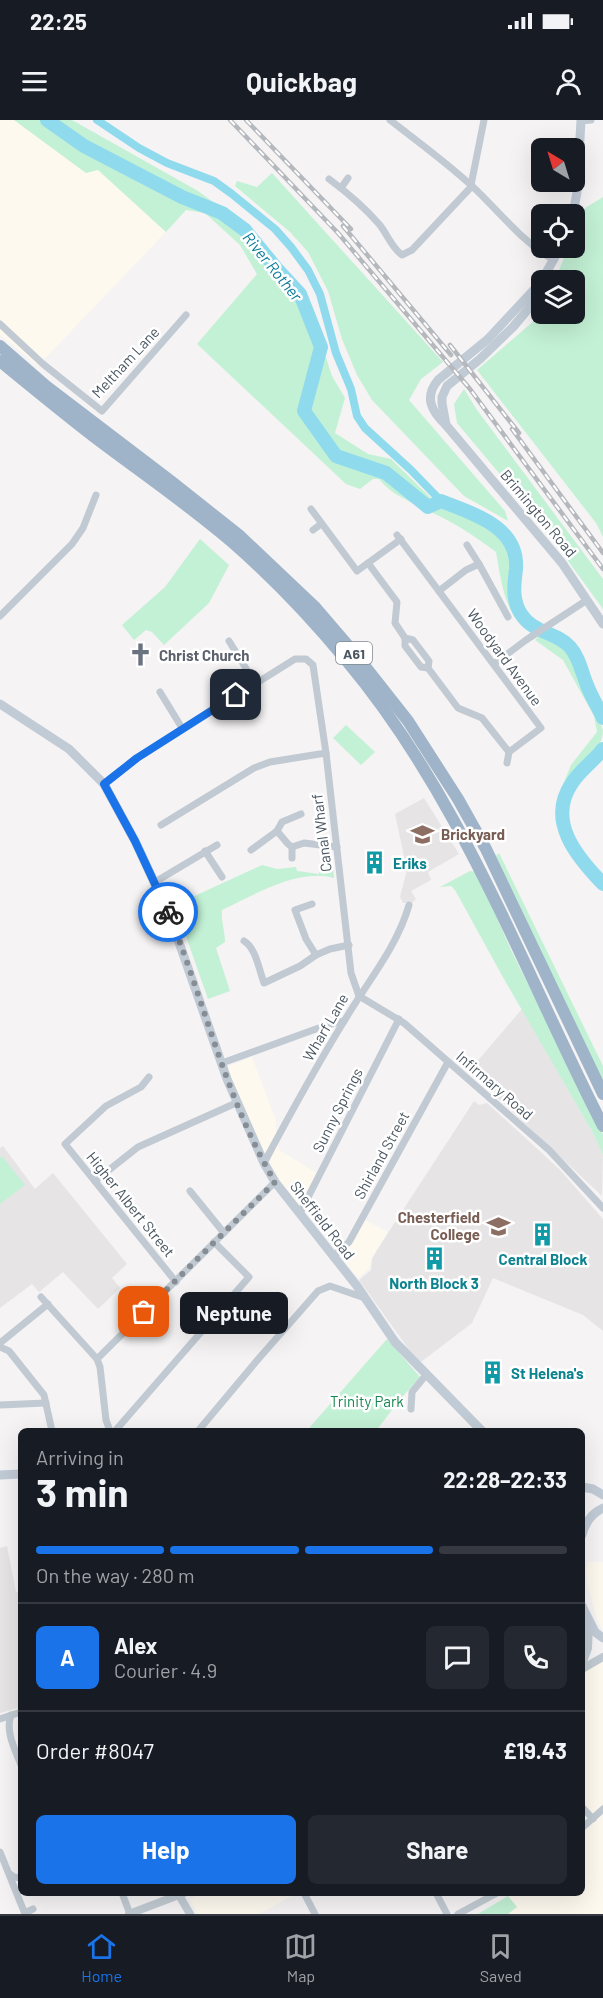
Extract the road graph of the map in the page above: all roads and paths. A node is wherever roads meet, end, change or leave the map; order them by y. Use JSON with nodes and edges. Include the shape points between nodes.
{"nodes":[{"id":1,"x":390,"y":120,"type":"edge"},
{"id":2,"x":484,"y":120,"type":"edge"},
{"id":3,"x":581,"y":120,"type":"edge"},
{"id":4,"x":591,"y":120,"type":"edge"},
{"id":5,"x":348,"y":178,"type":"dead end"},
{"id":6,"x":330,"y":179,"type":"dead end"},
{"id":7,"x":472,"y":186,"type":"junction"},
{"id":8,"x":342,"y":188,"type":"junction"},
{"id":9,"x":575,"y":204,"type":"edge"},
{"id":10,"x":554,"y":260,"type":"joint"},
{"id":11,"x":548,"y":270,"type":"edge"},
{"id":12,"x":531,"y":307,"type":"edge"},
{"id":13,"x":186,"y":315,"type":"dead end"},
{"id":14,"x":0,"y":324,"type":"edge"},
{"id":15,"x":0,"y":346,"type":"edge"},
{"id":16,"x":478,"y":354,"type":"junction"},
{"id":17,"x":0,"y":361,"type":"edge"},
{"id":18,"x":446,"y":425,"type":"junction"},
{"id":19,"x":96,"y":495,"type":"dead end"},
{"id":20,"x":311,"y":509,"type":"dead end"},
{"id":21,"x":321,"y":524,"type":"junction"},
{"id":22,"x":313,"y":530,"type":"dead end"},
{"id":23,"x":467,"y":545,"type":"dead end"},
{"id":24,"x":368,"y":563,"type":"junction"},
{"id":25,"x":479,"y":564,"type":"junction"},
{"id":26,"x":439,"y":591,"type":"junction"},
{"id":27,"x":587,"y":600,"type":"junction"},
{"id":28,"x":0,"y":616,"type":"edge"},
{"id":29,"x":508,"y":617,"type":"dead end"},
{"id":30,"x":603,"y":624,"type":"edge"},
{"id":31,"x":229,"y":641,"type":"dead end"},
{"id":32,"x":494,"y":664,"type":"junction"},
{"id":33,"x":255,"y":683,"type":"junction"},
{"id":34,"x":160,"y":692,"type":"dead end"},
{"id":35,"x":0,"y":704,"type":"edge"},
{"id":36,"x":182,"y":728,"type":"junction"},
{"id":37,"x":509,"y":752,"type":"junction"},
{"id":38,"x":326,"y":753,"type":"junction"},
{"id":39,"x":507,"y":763,"type":"dead end"},
{"id":40,"x":104,"y":784,"type":"junction"},
{"id":41,"x":301,"y":814,"type":"dead end"},
{"id":42,"x":161,"y":825,"type":"dead end"},
{"id":43,"x":277,"y":831,"type":"junction"},
{"id":44,"x":217,"y":845,"type":"dead end"},
{"id":45,"x":292,"y":847,"type":"junction"},
{"id":46,"x":337,"y":847,"type":"junction"},
{"id":47,"x":251,"y":850,"type":"dead end"},
{"id":48,"x":205,"y":851,"type":"junction"},
{"id":49,"x":292,"y":858,"type":"dead end"},
{"id":50,"x":222,"y":877,"type":"dead end"},
{"id":51,"x":155,"y":882,"type":"junction"},
{"id":52,"x":312,"y":904,"type":"dead end"},
{"id":53,"x":409,"y":905,"type":"dead end"},
{"id":54,"x":244,"y":941,"type":"dead end"},
{"id":55,"x":348,"y":945,"type":"junction"},
{"id":56,"x":315,"y":955,"type":"junction"},
{"id":57,"x":359,"y":996,"type":"junction"},
{"id":58,"x":399,"y":1019,"type":"junction"},
{"id":59,"x":344,"y":1021,"type":"junction"},
{"id":60,"x":448,"y":1062,"type":"junction"},
{"id":61,"x":222,"y":1063,"type":"junction"},
{"id":62,"x":149,"y":1077,"type":"dead end"},
{"id":63,"x":603,"y":1094,"type":"edge"},
{"id":64,"x":236,"y":1103,"type":"junction"},
{"id":65,"x":603,"y":1126,"type":"edge"},
{"id":66,"x":264,"y":1163,"type":"junction"},
{"id":67,"x":95,"y":1181,"type":"junction"},
{"id":68,"x":275,"y":1182,"type":"junction"},
{"id":69,"x":190,"y":1191,"type":"dead end"},
{"id":70,"x":603,"y":1208,"type":"edge"},
{"id":71,"x":300,"y":1213,"type":"junction"},
{"id":72,"x":224,"y":1233,"type":"junction"},
{"id":73,"x":214,"y":1242,"type":"junction"},
{"id":74,"x":333,"y":1257,"type":"junction"},
{"id":75,"x":176,"y":1281,"type":"junction"},
{"id":76,"x":41,"y":1297,"type":"dead end"},
{"id":77,"x":365,"y":1298,"type":"junction"},
{"id":78,"x":48,"y":1304,"type":"junction"},
{"id":79,"x":0,"y":1345,"type":"edge"},
{"id":80,"x":97,"y":1359,"type":"junction"},
{"id":81,"x":426,"y":1375,"type":"junction"},
{"id":82,"x":46,"y":1403,"type":"junction"},
{"id":83,"x":0,"y":1405,"type":"edge"},
{"id":84,"x":411,"y":1410,"type":"dead end"},
{"id":85,"x":51,"y":1428,"type":"edge"},
{"id":86,"x":110,"y":1428,"type":"edge"},
{"id":87,"x":115,"y":1428,"type":"edge"},
{"id":88,"x":201,"y":1428,"type":"edge"},
{"id":89,"x":479,"y":1428,"type":"edge"},
{"id":90,"x":18,"y":1474,"type":"edge"},
{"id":91,"x":0,"y":1475,"type":"edge"},
{"id":92,"x":585,"y":1488,"type":"edge"},
{"id":93,"x":603,"y":1495,"type":"edge"},
{"id":94,"x":603,"y":1508,"type":"edge"},
{"id":95,"x":585,"y":1528,"type":"edge"},
{"id":96,"x":585,"y":1613,"type":"edge"},
{"id":97,"x":589,"y":1622,"type":"junction"},
{"id":98,"x":603,"y":1638,"type":"edge"},
{"id":99,"x":603,"y":1657,"type":"edge"},
{"id":100,"x":585,"y":1658,"type":"edge"},
{"id":101,"x":585,"y":1666,"type":"edge"},
{"id":102,"x":18,"y":1713,"type":"edge"},
{"id":103,"x":11,"y":1715,"type":"junction"},
{"id":104,"x":0,"y":1719,"type":"edge"},
{"id":105,"x":18,"y":1757,"type":"edge"},
{"id":106,"x":603,"y":1809,"type":"edge"},
{"id":107,"x":585,"y":1810,"type":"edge"},
{"id":108,"x":593,"y":1819,"type":"junction"},
{"id":109,"x":585,"y":1826,"type":"edge"},
{"id":110,"x":0,"y":1852,"type":"edge"},
{"id":111,"x":9,"y":1874,"type":"junction"},
{"id":112,"x":18,"y":1878,"type":"edge"},
{"id":113,"x":18,"y":1896,"type":"edge"},
{"id":114,"x":18,"y":1896,"type":"edge"},
{"id":115,"x":123,"y":1896,"type":"edge"},
{"id":116,"x":177,"y":1896,"type":"edge"},
{"id":117,"x":183,"y":1896,"type":"edge"},
{"id":118,"x":306,"y":1896,"type":"edge"},
{"id":119,"x":438,"y":1896,"type":"edge"},
{"id":120,"x":491,"y":1896,"type":"edge"},
{"id":121,"x":33,"y":1909,"type":"dead end"},
{"id":122,"x":25,"y":1913,"type":"edge"},
{"id":123,"x":129,"y":1914,"type":"edge"},
{"id":124,"x":190,"y":1914,"type":"edge"},
{"id":125,"x":315,"y":1914,"type":"edge"},
{"id":126,"x":447,"y":1914,"type":"edge"},
{"id":127,"x":458,"y":1914,"type":"edge"}],
"edges":[{"from":1,"to":7,"type":"street"},
{"from":2,"to":7,"type":"street"},
{"from":3,"to":4,"type":"street"},
{"from":3,"to":9,"type":"main road"},
{"from":5,"to":8,"type":"street"},
{"from":6,"to":8,"type":"street"},
{"from":7,"to":8,"type":"street","via":[[412,250],[402,255],[381,226]]},
{"from":7,"to":10,"type":"street"},
{"from":10,"to":11,"type":"main road","name":"Brimington Road"},
{"from":12,"to":16,"type":"main road","name":"Brimington Road","via":[[501,339]]},
{"from":13,"to":14,"type":"street","name":"Meltham Lane","via":[[102,411]]},
{"from":15,"to":63,"type":"highway","number":"A61","via":[[240,536],[314,606],[356,655],[408,721],[458,799],[486,849]]},
{"from":16,"to":18,"type":"main road","name":"Brimington Road","via":[[447,386],[442,397]]},
{"from":16,"to":18,"type":"main road","name":"Brimington Road","via":[[441,377],[433,387],[432,410]]},
{"from":17,"to":65,"type":"highway","number":"A61","via":[[233,543],[347,661],[424,767],[446,806]]},
{"from":18,"to":27,"type":"main road","name":"Brimington Road","via":[[562,563]]},
{"from":19,"to":28,"type":"street","via":[[72,544]]},
{"from":20,"to":21,"type":"street"},
{"from":21,"to":22,"type":"street"},
{"from":21,"to":24,"type":"street","via":[[357,571]]},
{"from":23,"to":25,"type":"street","name":"Woodyard Avenue"},
{"from":24,"to":26,"type":"street","name":"Woodyard Avenue","via":[[399,537]]},
{"from":24,"to":37,"type":"street","via":[[395,598],[395,623],[405,638],[405,646],[421,667],[428,668],[458,708],[479,716]]},
{"from":25,"to":26,"type":"street"},
{"from":25,"to":29,"type":"street","name":"Woodyard Avenue"},
{"from":26,"to":32,"type":"street","name":"Woodyard Avenue"},
{"from":27,"to":30,"type":"main road","name":"Brimington Road"},
{"from":27,"to":32,"type":"street"},
{"from":31,"to":33,"type":"street"},
{"from":32,"to":37,"type":"street","name":"Woodyard Avenue","via":[[541,728]]},
{"from":33,"to":36,"type":"street"},
{"from":33,"to":38,"type":"street","name":"Canal Wharf","via":[[295,659],[306,659],[313,665]]},
{"from":34,"to":36,"type":"street"},
{"from":35,"to":40,"type":"main road","name":"Sheffield Road","via":[[69,749]]},
{"from":36,"to":40,"type":"street"},
{"from":37,"to":39,"type":"street"},
{"from":38,"to":42,"type":"street","via":[[254,768]]},
{"from":38,"to":46,"type":"street","name":"Canal Wharf"},
{"from":40,"to":51,"type":"main road","name":"Sheffield Road"},
{"from":41,"to":43,"type":"street","via":[[282,822]]},
{"from":43,"to":45,"type":"street"},
{"from":43,"to":47,"type":"street"},
{"from":44,"to":48,"type":"street"},
{"from":45,"to":46,"type":"street","via":[[304,843]]},
{"from":45,"to":49,"type":"street"},
{"from":46,"to":55,"type":"street","name":"Canal Wharf"},
{"from":48,"to":50,"type":"street"},
{"from":48,"to":51,"type":"street"},
{"from":51,"to":61,"type":"main road","name":"Sheffield Road"},
{"from":52,"to":56,"type":"street","via":[[295,910]]},
{"from":53,"to":57,"type":"street","name":"Wharf Lane","via":[[402,925]]},
{"from":54,"to":56,"type":"street","via":[[252,950],[264,983]]},
{"from":55,"to":56,"type":"street"},
{"from":55,"to":57,"type":"street","name":"Canal Wharf"},
{"from":57,"to":58,"type":"street","name":"Infirmary Road"},
{"from":57,"to":59,"type":"street","name":"Wharf Lane"},
{"from":58,"to":60,"type":"street","name":"Infirmary Road"},
{"from":58,"to":71,"type":"street","name":"Sunny Springs"},
{"from":59,"to":61,"type":"street"},
{"from":59,"to":66,"type":"street","name":"Wharf Lane"},
{"from":60,"to":70,"type":"street","name":"Infirmary Road","via":[[549,1150]]},
{"from":60,"to":74,"type":"street","name":"Shirland Street","via":[[348,1242]]},
{"from":61,"to":64,"type":"main road","name":"Sheffield Road"},
{"from":62,"to":67,"type":"street","name":"Higher Albert Street","via":[[141,1087],[106,1106],[65,1144]]},
{"from":64,"to":66,"type":"main road","name":"Sheffield Road"},
{"from":64,"to":67,"type":"street","via":[[138,1147]]},
{"from":66,"to":68,"type":"main road","name":"Sheffield Road"},
{"from":67,"to":75,"type":"street","name":"Higher Albert Street"},
{"from":68,"to":71,"type":"main road","name":"Sheffield Road"},
{"from":68,"to":72,"type":"street"},
{"from":69,"to":72,"type":"street"},
{"from":71,"to":74,"type":"main road","name":"Sheffield Road"},
{"from":72,"to":73,"type":"street"},
{"from":73,"to":75,"type":"street"},
{"from":73,"to":87,"type":"street","via":[[249,1277]]},
{"from":74,"to":77,"type":"main road","name":"Sheffield Road"},
{"from":75,"to":80,"type":"street"},
{"from":76,"to":78,"type":"street"},
{"from":77,"to":81,"type":"main road","name":"Sheffield Road","via":[[395,1342]]},
{"from":77,"to":88,"type":"street","via":[[330,1286],[318,1291]]},
{"from":78,"to":79,"type":"street"},
{"from":78,"to":80,"type":"street"},
{"from":79,"to":82,"type":"street","via":[[44,1395]]},
{"from":80,"to":86,"type":"street"},
{"from":81,"to":84,"type":"street","via":[[412,1392]]},
{"from":81,"to":89,"type":"main road","name":"Sheffield Road"},
{"from":82,"to":83,"type":"street"},
{"from":82,"to":85,"type":"street"},
{"from":90,"to":91,"type":"main road"},
{"from":92,"to":93,"type":"main road"},
{"from":94,"to":95,"type":"main road"},
{"from":96,"to":97,"type":"main road"},
{"from":97,"to":98,"type":"main road"},
{"from":97,"to":100,"type":"street"},
{"from":99,"to":101,"type":"street"},
{"from":102,"to":103,"type":"street"},
{"from":103,"to":104,"type":"street"},
{"from":103,"to":105,"type":"street","via":[[9,1734]]},
{"from":106,"to":108,"type":"street"},
{"from":107,"to":108,"type":"street"},
{"from":108,"to":109,"type":"street"},
{"from":110,"to":111,"type":"street"},
{"from":111,"to":112,"type":"street"},
{"from":111,"to":113,"type":"street"},
{"from":114,"to":122,"type":"street"},
{"from":115,"to":123,"type":"street"},
{"from":116,"to":123,"type":"street"},
{"from":117,"to":124,"type":"street"},
{"from":118,"to":125,"type":"street"},
{"from":119,"to":126,"type":"street"},
{"from":120,"to":127,"type":"street"},
{"from":121,"to":122,"type":"street"}]}
